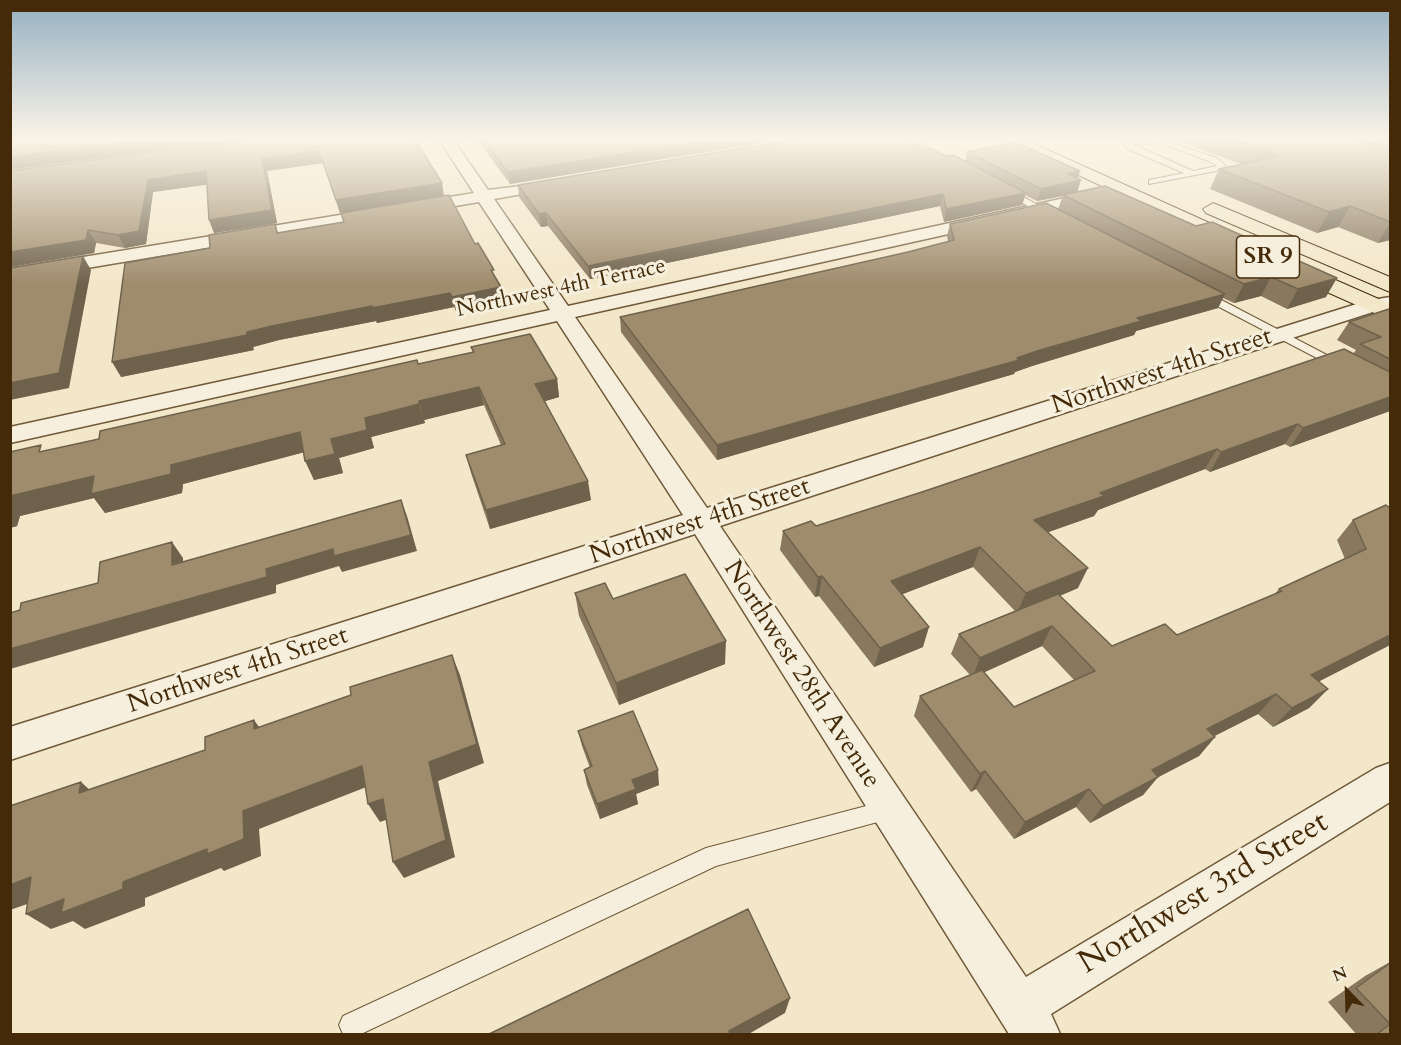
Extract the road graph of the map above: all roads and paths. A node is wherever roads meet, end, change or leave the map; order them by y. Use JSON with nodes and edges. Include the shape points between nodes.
{"nodes":[{"id":1,"x":477,"y":187,"type":"edge"},
{"id":2,"x":537,"y":187,"type":"edge"},
{"id":3,"x":998,"y":187,"type":"edge"},
{"id":4,"x":1115,"y":187,"type":"edge"},
{"id":5,"x":1163,"y":187,"type":"edge"},
{"id":6,"x":1122,"y":190,"type":"junction"},
{"id":7,"x":483,"y":196,"type":"junction"},
{"id":8,"x":1039,"y":208,"type":"junction"},
{"id":9,"x":1064,"y":221,"type":"edge"},
{"id":10,"x":10,"y":274,"type":"edge"},
{"id":11,"x":1195,"y":290,"type":"edge"},
{"id":12,"x":1386,"y":302,"type":"edge"},
{"id":13,"x":564,"y":314,"type":"junction"},
{"id":14,"x":1281,"y":334,"type":"junction"},
{"id":15,"x":1349,"y":370,"type":"edge"},
{"id":16,"x":10,"y":435,"type":"edge"},
{"id":17,"x":702,"y":522,"type":"junction"},
{"id":18,"x":10,"y":744,"type":"edge"},
{"id":19,"x":1390,"y":780,"type":"edge"},
{"id":20,"x":889,"y":810,"type":"junction"},
{"id":21,"x":1027,"y":1021,"type":"edge"},
{"id":22,"x":352,"y":1024,"type":"dead end"}],
"edges":[{"from":1,"to":7,"type":"street","name":"Northwest 28th Avenue"},
{"from":2,"to":7,"type":"street"},
{"from":3,"to":8,"type":"lane"},
{"from":4,"to":6,"type":"highway","number":"SR 9"},
{"from":5,"to":12,"type":"highway","number":"SR 9"},
{"from":6,"to":8,"type":"street","name":"Northwest 4th Terrace"},
{"from":6,"to":12,"type":"highway","number":"SR 9","via":[[1263,255]]},
{"from":7,"to":10,"type":"street"},
{"from":7,"to":13,"type":"street","name":"Northwest 28th Avenue"},
{"from":8,"to":9,"type":"lane"},
{"from":8,"to":13,"type":"street","name":"Northwest 4th Terrace"},
{"from":11,"to":14,"type":"lane"},
{"from":12,"to":14,"type":"street","name":"Northwest 4th Street"},
{"from":13,"to":16,"type":"street","name":"Northwest 4th Terrace"},
{"from":13,"to":17,"type":"street","name":"Northwest 28th Avenue"},
{"from":14,"to":15,"type":"lane"},
{"from":14,"to":17,"type":"street","name":"Northwest 4th Street"},
{"from":17,"to":18,"type":"street","name":"Northwest 4th Street"},
{"from":17,"to":20,"type":"street","name":"Northwest 28th Avenue"},
{"from":19,"to":21,"type":"street","name":"Northwest 3rd Street"},
{"from":20,"to":21,"type":"street","name":"Northwest 28th Avenue"},
{"from":20,"to":22,"type":"lane","via":[[714,856]]}]}
